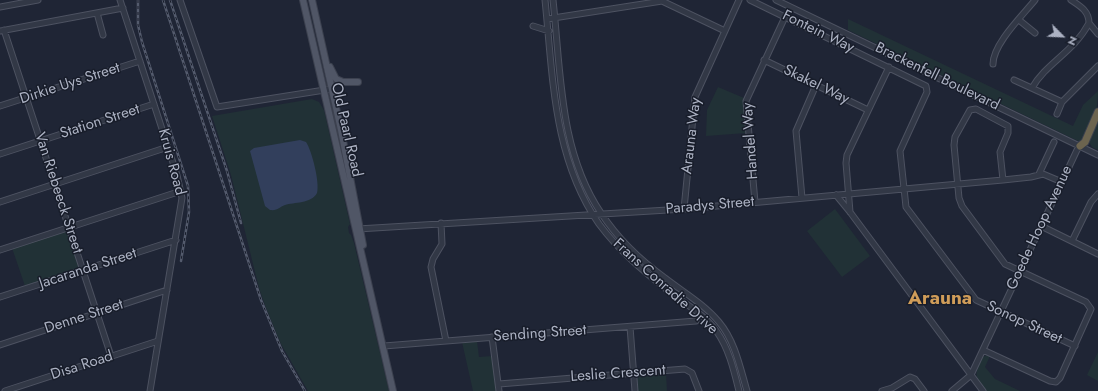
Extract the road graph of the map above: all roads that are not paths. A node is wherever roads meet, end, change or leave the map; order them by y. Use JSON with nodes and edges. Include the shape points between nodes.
{"nodes":[{"id":1,"x":38,"y":0,"type":"edge"},
{"id":2,"x":120,"y":0,"type":"edge"},
{"id":3,"x":180,"y":0,"type":"edge"},
{"id":4,"x":303,"y":0,"type":"edge"},
{"id":5,"x":312,"y":0,"type":"edge"},
{"id":6,"x":545,"y":0,"type":"edge"},
{"id":7,"x":553,"y":0,"type":"edge"},
{"id":8,"x":739,"y":0,"type":"edge"},
{"id":9,"x":750,"y":0,"type":"edge"},
{"id":10,"x":776,"y":0,"type":"edge"},
{"id":11,"x":1035,"y":0,"type":"edge"},
{"id":12,"x":1071,"y":0,"type":"edge"},
{"id":13,"x":654,"y":1,"type":"edge"},
{"id":14,"x":0,"y":7,"type":"edge"},
{"id":15,"x":123,"y":8,"type":"junction"},
{"id":16,"x":97,"y":13,"type":"junction"},
{"id":17,"x":555,"y":17,"type":"junction"},
{"id":18,"x":785,"y":17,"type":"junction"},
{"id":19,"x":547,"y":18,"type":"junction"},
{"id":20,"x":1019,"y":20,"type":"junction"},
{"id":21,"x":1089,"y":23,"type":"junction"},
{"id":22,"x":533,"y":26,"type":"dead end"},
{"id":23,"x":2,"y":31,"type":"edge"},
{"id":24,"x":549,"y":31,"type":"junction"},
{"id":25,"x":725,"y":32,"type":"junction"},
{"id":26,"x":1035,"y":33,"type":"dead end"},
{"id":27,"x":1098,"y":34,"type":"edge"},
{"id":28,"x":104,"y":35,"type":"dead end"},
{"id":29,"x":321,"y":43,"type":"junction"},
{"id":30,"x":764,"y":60,"type":"junction"},
{"id":31,"x":140,"y":61,"type":"junction"},
{"id":32,"x":993,"y":64,"type":"dead end"},
{"id":33,"x":1098,"y":66,"type":"edge"},
{"id":34,"x":889,"y":67,"type":"junction"},
{"id":35,"x":1014,"y":80,"type":"dead end"},
{"id":36,"x":358,"y":82,"type":"dead end"},
{"id":37,"x":816,"y":85,"type":"junction"},
{"id":38,"x":331,"y":88,"type":"junction"},
{"id":39,"x":927,"y":88,"type":"joint"},
{"id":40,"x":1032,"y":88,"type":"junction"},
{"id":41,"x":324,"y":90,"type":"junction"},
{"id":42,"x":26,"y":98,"type":"junction"},
{"id":43,"x":1062,"y":102,"type":"junction"},
{"id":44,"x":154,"y":104,"type":"junction"},
{"id":45,"x":0,"y":106,"type":"edge"},
{"id":46,"x":868,"y":110,"type":"junction"},
{"id":47,"x":1098,"y":112,"type":"edge"},
{"id":48,"x":1057,"y":114,"type":"dead end"},
{"id":49,"x":41,"y":141,"type":"junction"},
{"id":50,"x":1054,"y":142,"type":"dead end"},
{"id":51,"x":1080,"y":146,"type":"junction"},
{"id":52,"x":168,"y":147,"type":"junction"},
{"id":53,"x":0,"y":154,"type":"edge"},
{"id":54,"x":1098,"y":155,"type":"edge"},
{"id":55,"x":1039,"y":174,"type":"junction"},
{"id":56,"x":1003,"y":180,"type":"junction"},
{"id":57,"x":1062,"y":182,"type":"junction"},
{"id":58,"x":55,"y":184,"type":"junction"},
{"id":59,"x":958,"y":184,"type":"junction"},
{"id":60,"x":903,"y":189,"type":"junction"},
{"id":61,"x":181,"y":191,"type":"junction"},
{"id":62,"x":849,"y":194,"type":"junction"},
{"id":63,"x":1098,"y":194,"type":"edge"},
{"id":64,"x":836,"y":195,"type":"junction"},
{"id":65,"x":802,"y":198,"type":"junction"},
{"id":66,"x":0,"y":202,"type":"edge"},
{"id":67,"x":755,"y":202,"type":"junction"},
{"id":68,"x":684,"y":209,"type":"junction"},
{"id":69,"x":850,"y":212,"type":"junction"},
{"id":70,"x":593,"y":213,"type":"junction"},
{"id":71,"x":601,"y":213,"type":"junction"},
{"id":72,"x":441,"y":223,"type":"junction"},
{"id":73,"x":1041,"y":226,"type":"junction"},
{"id":74,"x":69,"y":227,"type":"junction"},
{"id":75,"x":358,"y":229,"type":"junction"},
{"id":76,"x":176,"y":240,"type":"junction"},
{"id":77,"x":1072,"y":241,"type":"junction"},
{"id":78,"x":0,"y":250,"type":"edge"},
{"id":79,"x":1098,"y":254,"type":"edge"},
{"id":80,"x":83,"y":270,"type":"junction"},
{"id":81,"x":1019,"y":272,"type":"junction"},
{"id":82,"x":167,"y":290,"type":"junction"},
{"id":83,"x":0,"y":297,"type":"edge"},
{"id":84,"x":1000,"y":312,"type":"junction"},
{"id":85,"x":97,"y":313,"type":"junction"},
{"id":86,"x":696,"y":321,"type":"dead end"},
{"id":87,"x":630,"y":327,"type":"junction"},
{"id":88,"x":492,"y":337,"type":"junction"},
{"id":89,"x":158,"y":341,"type":"junction"},
{"id":90,"x":446,"y":341,"type":"junction"},
{"id":91,"x":0,"y":345,"type":"edge"},
{"id":92,"x":384,"y":346,"type":"junction"},
{"id":93,"x":1075,"y":346,"type":"junction"},
{"id":94,"x":983,"y":350,"type":"junction"},
{"id":95,"x":111,"y":356,"type":"junction"},
{"id":96,"x":634,"y":372,"type":"junction"},
{"id":97,"x":971,"y":375,"type":"junction"},
{"id":98,"x":499,"y":384,"type":"junction"},
{"id":99,"x":5,"y":391,"type":"edge"},
{"id":100,"x":150,"y":391,"type":"edge"},
{"id":101,"x":394,"y":391,"type":"edge"},
{"id":102,"x":499,"y":391,"type":"edge"},
{"id":103,"x":635,"y":391,"type":"edge"},
{"id":104,"x":699,"y":391,"type":"edge"},
{"id":105,"x":739,"y":391,"type":"edge"},
{"id":106,"x":748,"y":391,"type":"edge"},
{"id":107,"x":882,"y":391,"type":"edge"},
{"id":108,"x":924,"y":391,"type":"edge"},
{"id":109,"x":952,"y":391,"type":"edge"},
{"id":110,"x":983,"y":391,"type":"edge"}],
"edges":[{"from":1,"to":14,"type":"street"},
{"from":2,"to":15,"type":"street","name":"Kruis Road"},
{"from":3,"to":41,"type":"street","via":[[217,107]]},
{"from":4,"to":41,"type":"main road","name":"Old Paarl Road"},
{"from":5,"to":29,"type":"main road","name":"Old Paarl Road"},
{"from":6,"to":19,"type":"street","name":"Frans Conradie Drive"},
{"from":7,"to":17,"type":"street","name":"Frans Conradie Drive"},
{"from":8,"to":25,"type":"street","name":"Arauna Way"},
{"from":9,"to":18,"type":"street","name":"Fontein Way"},
{"from":10,"to":51,"type":"street","name":"Brackenfell Boulevard"},
{"from":11,"to":20,"type":"street"},
{"from":12,"to":21,"type":"street","via":[[1086,10]]},
{"from":13,"to":17,"type":"street"},
{"from":13,"to":25,"type":"street","via":[[665,3]]},
{"from":15,"to":16,"type":"street"},
{"from":15,"to":31,"type":"street","name":"Kruis Road"},
{"from":16,"to":23,"type":"street"},
{"from":16,"to":28,"type":"street"},
{"from":17,"to":19,"type":"street"},
{"from":17,"to":71,"type":"street","name":"Frans Conradie Drive","via":[[568,132],[580,172]]},
{"from":18,"to":30,"type":"street","name":"Handel Way"},
{"from":18,"to":34,"type":"street","name":"Fontein Way"},
{"from":19,"to":24,"type":"street","name":"Frans Conradie Drive"},
{"from":20,"to":26,"type":"street"},
{"from":20,"to":32,"type":"street","via":[[998,46],[993,56]]},
{"from":21,"to":27,"type":"street"},
{"from":21,"to":40,"type":"street","via":[[1079,40]]},
{"from":22,"to":24,"type":"street"},
{"from":23,"to":42,"type":"street","name":"Van Riebeeck Street"},
{"from":24,"to":70,"type":"street","name":"Frans Conradie Drive","via":[[561,138],[575,182]]},
{"from":25,"to":68,"type":"street","name":"Arauna Way","via":[[694,100]]},
{"from":29,"to":36,"type":"main road","via":[[335,78],[344,82]]},
{"from":29,"to":38,"type":"main road","name":"Old Paarl Road"},
{"from":30,"to":37,"type":"street","name":"Skakel Way"},
{"from":30,"to":67,"type":"street","name":"Handel Way","via":[[748,94],[746,105]]},
{"from":31,"to":42,"type":"street","name":"Dirkie Uys Street"},
{"from":31,"to":44,"type":"street","name":"Kruis Road"},
{"from":33,"to":43,"type":"street"},
{"from":34,"to":39,"type":"street","name":"Fontein Way","via":[[924,84]]},
{"from":34,"to":46,"type":"street"},
{"from":35,"to":40,"type":"street"},
{"from":37,"to":46,"type":"street","name":"Skakel Way"},
{"from":37,"to":65,"type":"street","via":[[796,128]]},
{"from":38,"to":41,"type":"street"},
{"from":38,"to":75,"type":"main road","name":"Old Paarl Road"},
{"from":39,"to":60,"type":"street","name":"Sonop Street","via":[[900,148]]},
{"from":40,"to":43,"type":"street"},
{"from":41,"to":75,"type":"main road","name":"Old Paarl Road"},
{"from":42,"to":45,"type":"street","name":"Dirkie Uys Street"},
{"from":42,"to":49,"type":"street","name":"Van Riebeeck Street"},
{"from":43,"to":48,"type":"street"},
{"from":44,"to":49,"type":"street","name":"Station Street"},
{"from":44,"to":52,"type":"street","name":"Kruis Road"},
{"from":46,"to":62,"type":"street","via":[[846,159]]},
{"from":47,"to":51,"type":"highway","via":[[1085,142]]},
{"from":49,"to":53,"type":"street","name":"Station Street"},
{"from":49,"to":58,"type":"street","name":"Van Riebeeck Street"},
{"from":50,"to":55,"type":"street"},
{"from":51,"to":54,"type":"street","name":"Brackenfell Boulevard"},
{"from":51,"to":57,"type":"street","name":"Goede Hoop Avenue"},
{"from":52,"to":58,"type":"street"},
{"from":52,"to":61,"type":"street","name":"Kruis Road"},
{"from":55,"to":56,"type":"street","name":"Paradys Street"},
{"from":55,"to":57,"type":"street","name":"Paradys Street","via":[[1051,176]]},
{"from":56,"to":59,"type":"street","name":"Paradys Street"},
{"from":56,"to":59,"type":"street","via":[[1000,152],[1008,126],[978,110],[971,109],[954,141]]},
{"from":57,"to":73,"type":"street","name":"Goede Hoop Avenue"},
{"from":58,"to":66,"type":"street"},
{"from":58,"to":74,"type":"street","name":"Van Riebeeck Street"},
{"from":59,"to":60,"type":"street","name":"Paradys Street"},
{"from":59,"to":81,"type":"street","via":[[960,202],[964,210],[1002,262]]},
{"from":60,"to":62,"type":"street","name":"Paradys Street"},
{"from":60,"to":84,"type":"street","name":"Sonop Street","via":[[906,207],[972,296]]},
{"from":61,"to":74,"type":"street"},
{"from":61,"to":76,"type":"street","name":"Kruis Road","via":[[182,203]]},
{"from":62,"to":64,"type":"street","name":"Paradys Street"},
{"from":62,"to":69,"type":"street"},
{"from":63,"to":77,"type":"street","via":[[1093,198]]},
{"from":64,"to":65,"type":"street","name":"Paradys Street"},
{"from":64,"to":69,"type":"street"},
{"from":65,"to":67,"type":"street","name":"Paradys Street"},
{"from":67,"to":68,"type":"street","name":"Paradys Street"},
{"from":68,"to":71,"type":"street","name":"Paradys Street"},
{"from":69,"to":97,"type":"street"},
{"from":70,"to":71,"type":"street","name":"Paradys Street"},
{"from":70,"to":72,"type":"street","name":"Paradys Street"},
{"from":70,"to":105,"type":"street","name":"Frans Conradie Drive","via":[[627,256],[713,326],[727,350]]},
{"from":71,"to":106,"type":"street","name":"Frans Conradie Drive","via":[[634,253],[720,322],[736,353]]},
{"from":72,"to":75,"type":"street","name":"Paradys Street"},
{"from":72,"to":90,"type":"street","via":[[442,244],[431,267]]},
{"from":73,"to":77,"type":"street"},
{"from":73,"to":81,"type":"street","name":"Goede Hoop Avenue"},
{"from":74,"to":78,"type":"street"},
{"from":74,"to":80,"type":"street","name":"Van Riebeeck Street"},
{"from":75,"to":92,"type":"main road","name":"Old Paarl Road"},
{"from":76,"to":80,"type":"street","name":"Jacaranda Street"},
{"from":76,"to":82,"type":"street","name":"Kruis Road"},
{"from":77,"to":79,"type":"street"},
{"from":80,"to":83,"type":"street","name":"Jacaranda Street"},
{"from":80,"to":85,"type":"street","name":"Van Riebeeck Street"},
{"from":81,"to":84,"type":"street","name":"Goede Hoop Avenue"},
{"from":81,"to":93,"type":"street","via":[[1089,305],[1090,313]]},
{"from":82,"to":85,"type":"street","name":"Denne Street"},
{"from":82,"to":89,"type":"street","name":"Kruis Road"},
{"from":84,"to":93,"type":"street","name":"Sonop Street"},
{"from":84,"to":94,"type":"street","name":"Goede Hoop Avenue"},
{"from":85,"to":91,"type":"street","name":"Denne Street"},
{"from":85,"to":95,"type":"street","name":"Van Riebeeck Street"},
{"from":86,"to":87,"type":"street","name":"Sending Street"},
{"from":87,"to":88,"type":"street","name":"Sending Street"},
{"from":87,"to":96,"type":"street"},
{"from":88,"to":90,"type":"street","name":"Sending Street"},
{"from":88,"to":98,"type":"street"},
{"from":89,"to":95,"type":"street","name":"Disa Road"},
{"from":89,"to":100,"type":"street","name":"Kruis Road"},
{"from":90,"to":92,"type":"street","name":"Sending Street"},
{"from":92,"to":101,"type":"main road","name":"Old Paarl Road"},
{"from":93,"to":94,"type":"street","via":[[1056,382]]},
{"from":94,"to":97,"type":"street","name":"Goede Hoop Avenue"},
{"from":95,"to":99,"type":"street","name":"Disa Road"},
{"from":96,"to":98,"type":"street","name":"Leslie Crescent"},
{"from":96,"to":103,"type":"street"},
{"from":96,"to":104,"type":"street","name":"Leslie Crescent","via":[[688,370],[694,377]]},
{"from":97,"to":109,"type":"street","name":"Goede Hoop Avenue"},
{"from":97,"to":110,"type":"street"},
{"from":98,"to":102,"type":"street"},
{"from":107,"to":108,"type":"street","via":[[910,377],[915,379]]}]}
